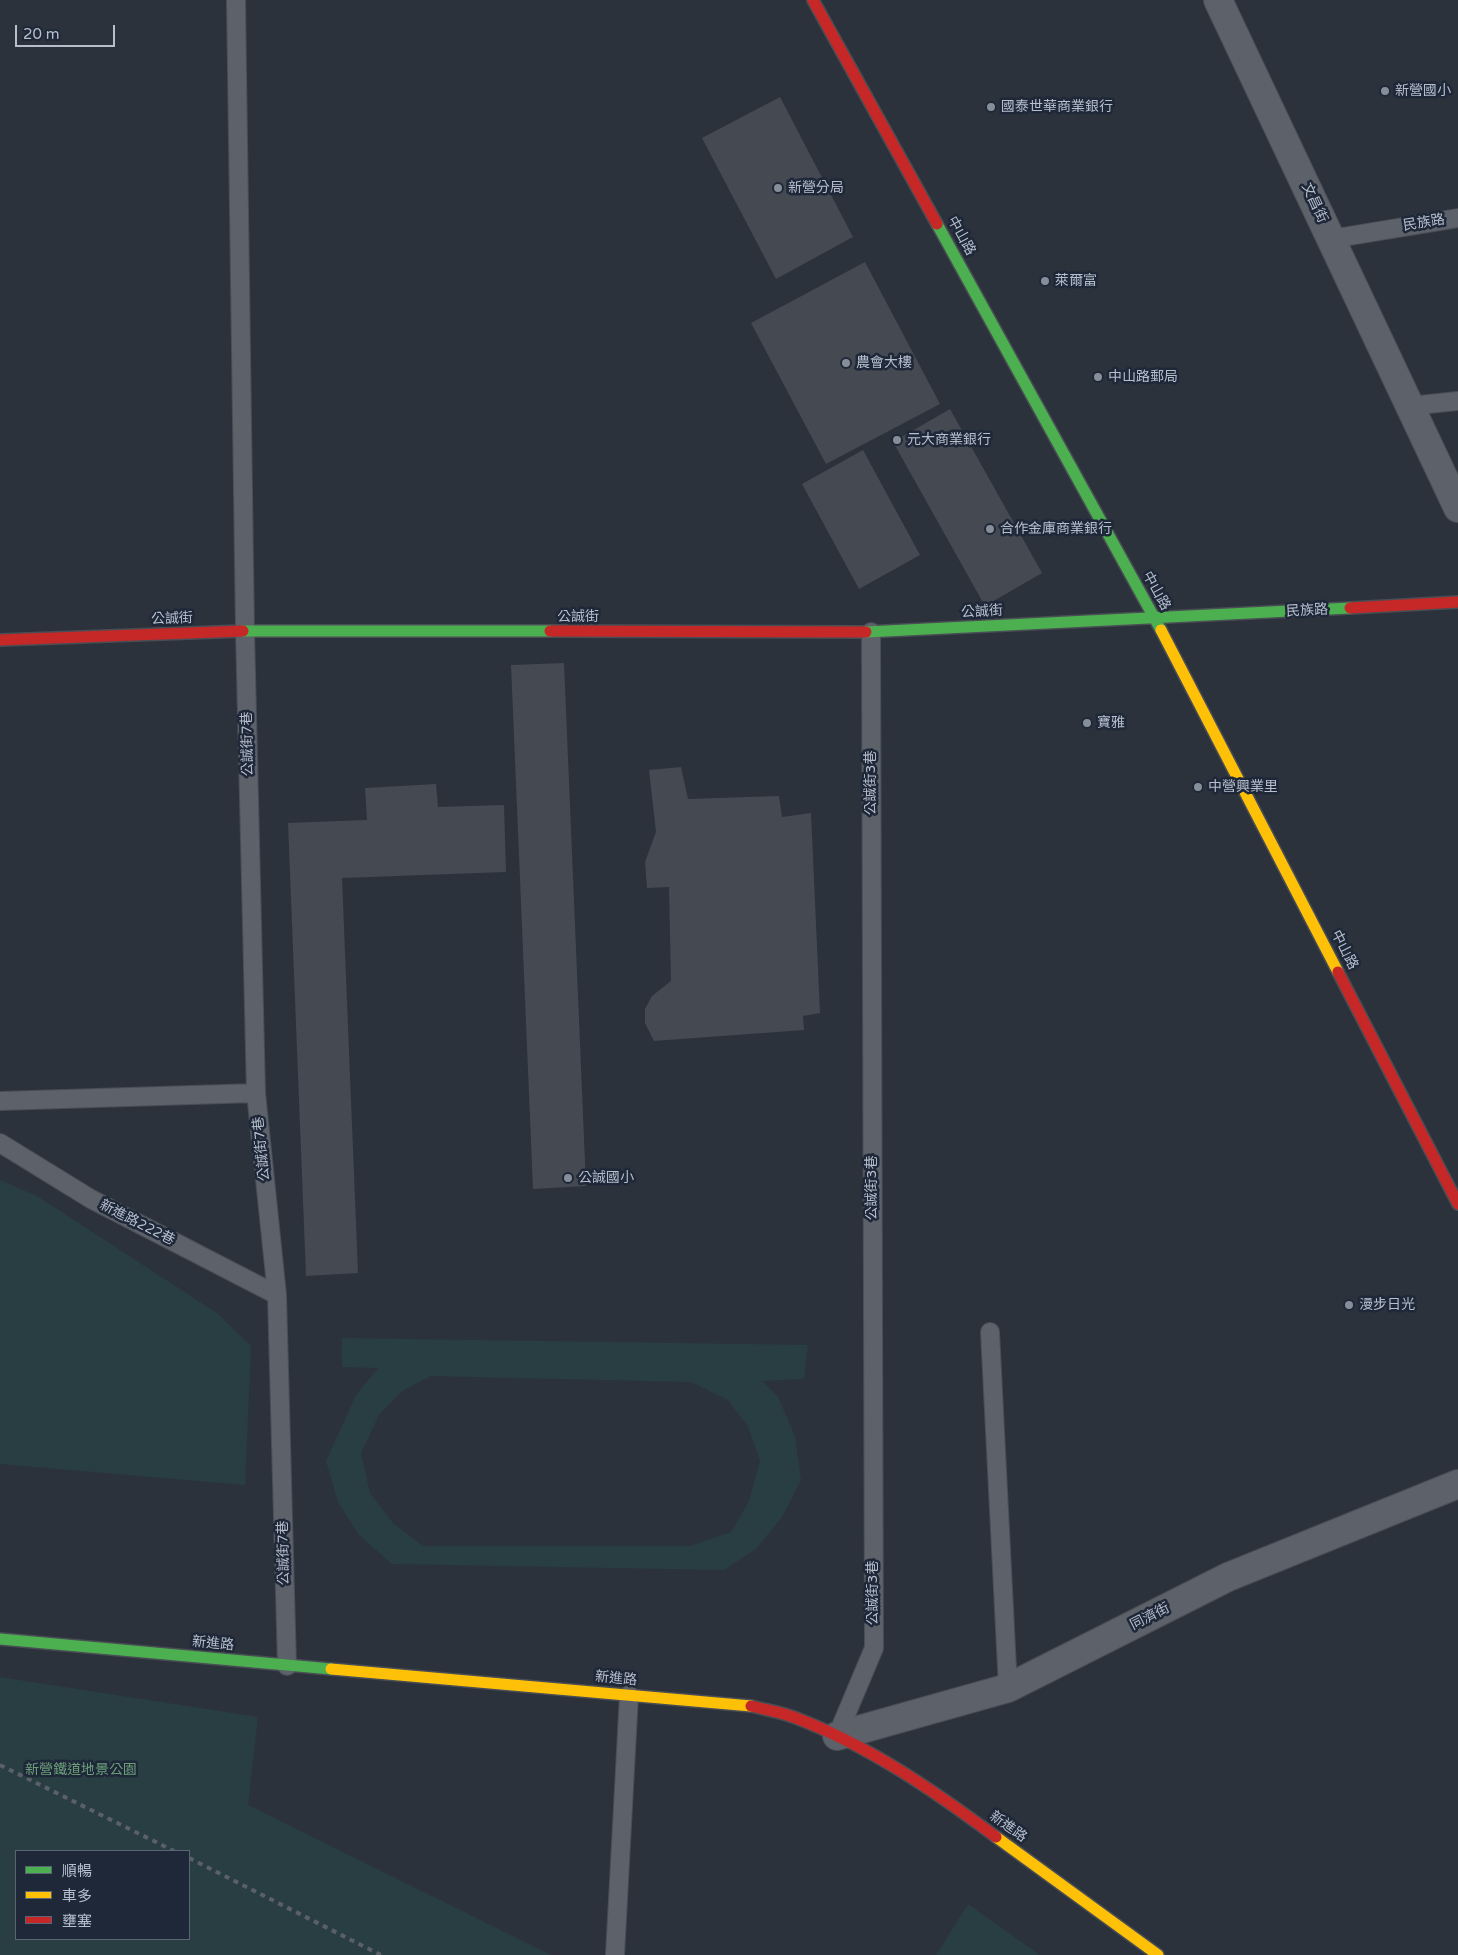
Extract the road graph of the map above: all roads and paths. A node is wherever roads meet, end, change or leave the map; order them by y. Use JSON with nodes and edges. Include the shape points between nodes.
{"nodes":[{"id":1,"x":236,"y":0,"type":"edge"},
{"id":2,"x":813,"y":0,"type":"edge"},
{"id":3,"x":1218,"y":0,"type":"edge"},
{"id":4,"x":1458,"y":218,"type":"edge"},
{"id":5,"x":1331,"y":239,"type":"junction"},
{"id":6,"x":1458,"y":401,"type":"edge"},
{"id":7,"x":1410,"y":406,"type":"junction"},
{"id":8,"x":1458,"y":508,"type":"edge"},
{"id":9,"x":1458,"y":602,"type":"edge"},
{"id":10,"x":1155,"y":619,"type":"junction"},
{"id":11,"x":245,"y":631,"type":"junction"},
{"id":12,"x":871,"y":632,"type":"junction"},
{"id":13,"x":0,"y":640,"type":"edge"},
{"id":14,"x":256,"y":1093,"type":"junction"},
{"id":15,"x":0,"y":1101,"type":"edge"},
{"id":16,"x":0,"y":1143,"type":"edge"},
{"id":17,"x":1458,"y":1204,"type":"edge"},
{"id":18,"x":277,"y":1295,"type":"junction"},
{"id":19,"x":990,"y":1332,"type":"dead end"},
{"id":20,"x":1458,"y":1484,"type":"edge"},
{"id":21,"x":0,"y":1639,"type":"edge"},
{"id":22,"x":287,"y":1666,"type":"junction"},
{"id":23,"x":1008,"y":1688,"type":"junction"},
{"id":24,"x":629,"y":1695,"type":"junction"},
{"id":25,"x":837,"y":1736,"type":"junction"},
{"id":26,"x":615,"y":1955,"type":"edge"},
{"id":27,"x":1158,"y":1955,"type":"edge"}],
"edges":[{"from":1,"to":11,"type":"lane","name":"公誠街7巷"},
{"from":2,"to":10,"type":"street","name":"中山路"},
{"from":3,"to":5,"type":"street","name":"文昌街"},
{"from":4,"to":5,"type":"lane","name":"民族路"},
{"from":5,"to":7,"type":"street","name":"文昌街"},
{"from":6,"to":7,"type":"lane"},
{"from":7,"to":8,"type":"street","name":"文昌街"},
{"from":9,"to":10,"type":"street","name":"民族路"},
{"from":10,"to":12,"type":"street","name":"公誠街"},
{"from":10,"to":17,"type":"street","name":"中山路"},
{"from":11,"to":12,"type":"street","name":"公誠街"},
{"from":11,"to":13,"type":"street","name":"公誠街"},
{"from":11,"to":14,"type":"lane","name":"公誠街7巷"},
{"from":12,"to":25,"type":"lane","name":"公誠街3巷","via":[[874,1648]]},
{"from":14,"to":15,"type":"lane"},
{"from":14,"to":18,"type":"lane","name":"公誠街7巷"},
{"from":16,"to":18,"type":"lane","name":"新進路222巷","via":[[91,1199]]},
{"from":18,"to":22,"type":"lane","name":"公誠街7巷"},
{"from":19,"to":23,"type":"lane"},
{"from":20,"to":23,"type":"street","name":"同濟街","via":[[1228,1577]]},
{"from":21,"to":22,"type":"street","name":"新進路"},
{"from":22,"to":24,"type":"street","name":"新進路"},
{"from":23,"to":25,"type":"street","name":"同濟街"},
{"from":24,"to":25,"type":"street","name":"新進路","via":[[746,1705],[794,1717]]},
{"from":24,"to":26,"type":"lane"},
{"from":25,"to":27,"type":"street","name":"新進路","via":[[938,1794]]}]}
